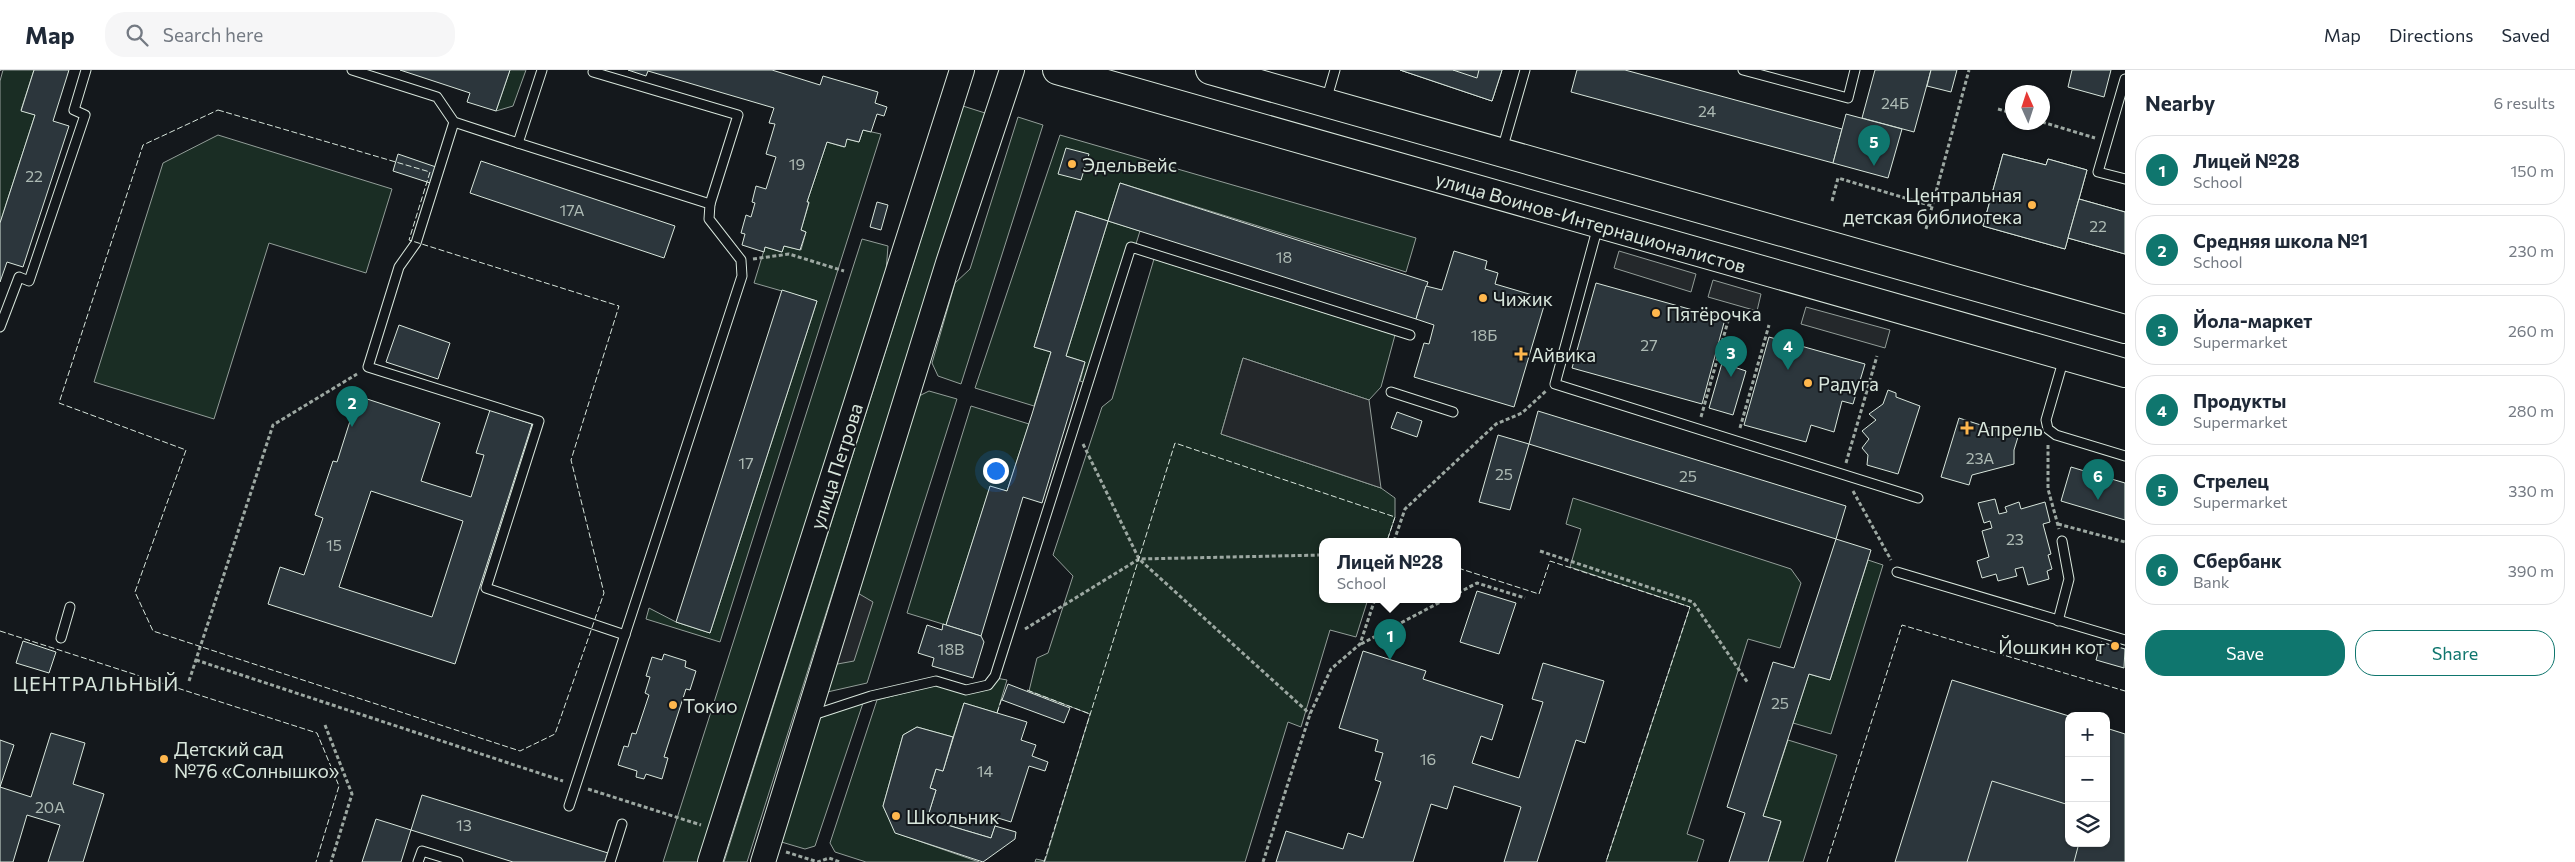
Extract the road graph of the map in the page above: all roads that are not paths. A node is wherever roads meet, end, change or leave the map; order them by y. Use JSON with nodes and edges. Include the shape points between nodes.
{"nodes":[{"id":1,"x":86,"y":70,"type":"edge"},
{"id":2,"x":352,"y":70,"type":"edge"},
{"id":3,"x":542,"y":70,"type":"edge"},
{"id":4,"x":591,"y":70,"type":"edge"},
{"id":5,"x":962,"y":70,"type":"edge"},
{"id":6,"x":1012,"y":70,"type":"edge"},
{"id":7,"x":1056,"y":70,"type":"edge"},
{"id":8,"x":1210,"y":70,"type":"edge"},
{"id":9,"x":1335,"y":70,"type":"edge"},
{"id":10,"x":1525,"y":70,"type":"edge"},
{"id":11,"x":1743,"y":70,"type":"edge"},
{"id":12,"x":1855,"y":70,"type":"edge"},
{"id":13,"x":2125,"y":79,"type":"edge"},
{"id":14,"x":1325,"y":103,"type":"junction"},
{"id":15,"x":454,"y":122,"type":"junction"},
{"id":16,"x":518,"y":143,"type":"junction"},
{"id":17,"x":1501,"y":153,"type":"junction"},
{"id":18,"x":2125,"y":179,"type":"edge"},
{"id":19,"x":710,"y":204,"type":"junction"},
{"id":20,"x":1599,"y":224,"type":"junction"},
{"id":21,"x":0,"y":327,"type":"edge"},
{"id":22,"x":2125,"y":329,"type":"edge"},
{"id":23,"x":1410,"y":335,"type":"dead end"},
{"id":24,"x":2064,"y":356,"type":"junction"},
{"id":25,"x":2125,"y":373,"type":"edge"},
{"id":26,"x":1392,"y":392,"type":"dead end"},
{"id":27,"x":1453,"y":412,"type":"dead end"},
{"id":28,"x":2125,"y":456,"type":"edge"},
{"id":29,"x":1918,"y":498,"type":"dead end"},
{"id":30,"x":2062,"y":541,"type":"road end"},
{"id":31,"x":1897,"y":572,"type":"dead end"},
{"id":32,"x":70,"y":607,"type":"dead end"},
{"id":33,"x":2058,"y":621,"type":"junction"},
{"id":34,"x":625,"y":635,"type":"junction"},
{"id":35,"x":61,"y":638,"type":"dead end"},
{"id":36,"x":2125,"y":640,"type":"edge"},
{"id":37,"x":808,"y":717,"type":"junction"},
{"id":38,"x":569,"y":806,"type":"dead end"},
{"id":39,"x":622,"y":824,"type":"dead end"},
{"id":40,"x":765,"y":854,"type":"edge"},
{"id":41,"x":418,"y":862,"type":"edge"},
{"id":42,"x":458,"y":862,"type":"edge"},
{"id":43,"x":610,"y":862,"type":"edge"},
{"id":44,"x":710,"y":862,"type":"edge"}],
"edges":[{"from":1,"to":21,"type":"lane","via":[[74,110],[84,115],[29,281],[19,277]]},
{"from":2,"to":15,"type":"lane","via":[[437,97]]},
{"from":3,"to":16,"type":"lane"},
{"from":4,"to":19,"type":"lane","via":[[738,115]]},
{"from":5,"to":44,"type":"main road","name":"улица Петрова"},
{"from":6,"to":37,"type":"main road"},
{"from":7,"to":20,"type":"main road","name":"улица Воинов-Интернационалистов"},
{"from":8,"to":14,"type":"main road"},
{"from":9,"to":14,"type":"lane"},
{"from":10,"to":17,"type":"lane"},
{"from":11,"to":12,"type":"lane","via":[[1848,98]]},
{"from":13,"to":18,"type":"lane","via":[[2098,172]]},
{"from":14,"to":17,"type":"main road"},
{"from":15,"to":16,"type":"lane"},
{"from":15,"to":34,"type":"lane","via":[[416,243],[399,267],[368,367],[539,421],[486,588]]},
{"from":16,"to":19,"type":"lane"},
{"from":17,"to":22,"type":"main road"},
{"from":19,"to":34,"type":"lane","via":[[709,219],[742,260],[742,276]]},
{"from":20,"to":24,"type":"main road","name":"улица Воинов-Интернационалистов"},
{"from":20,"to":29,"type":"lane","via":[[1555,384]]},
{"from":23,"to":37,"type":"lane","via":[[1131,247],[995,676],[988,685],[966,690],[936,681],[871,696]]},
{"from":24,"to":25,"type":"main road","name":"улица Воинов-Интернационалистов"},
{"from":24,"to":28,"type":"lane","via":[[2046,420],[2048,429],[2056,436]]},
{"from":26,"to":27,"type":"lane"},
{"from":30,"to":33,"type":"lane","via":[[2069,579]]},
{"from":31,"to":33,"type":"lane"},
{"from":32,"to":35,"type":"lane"},
{"from":33,"to":36,"type":"lane"},
{"from":34,"to":38,"type":"lane"},
{"from":37,"to":40,"type":"main road"},
{"from":39,"to":43,"type":"lane"},
{"from":41,"to":42,"type":"lane","via":[[422,850]]}]}
